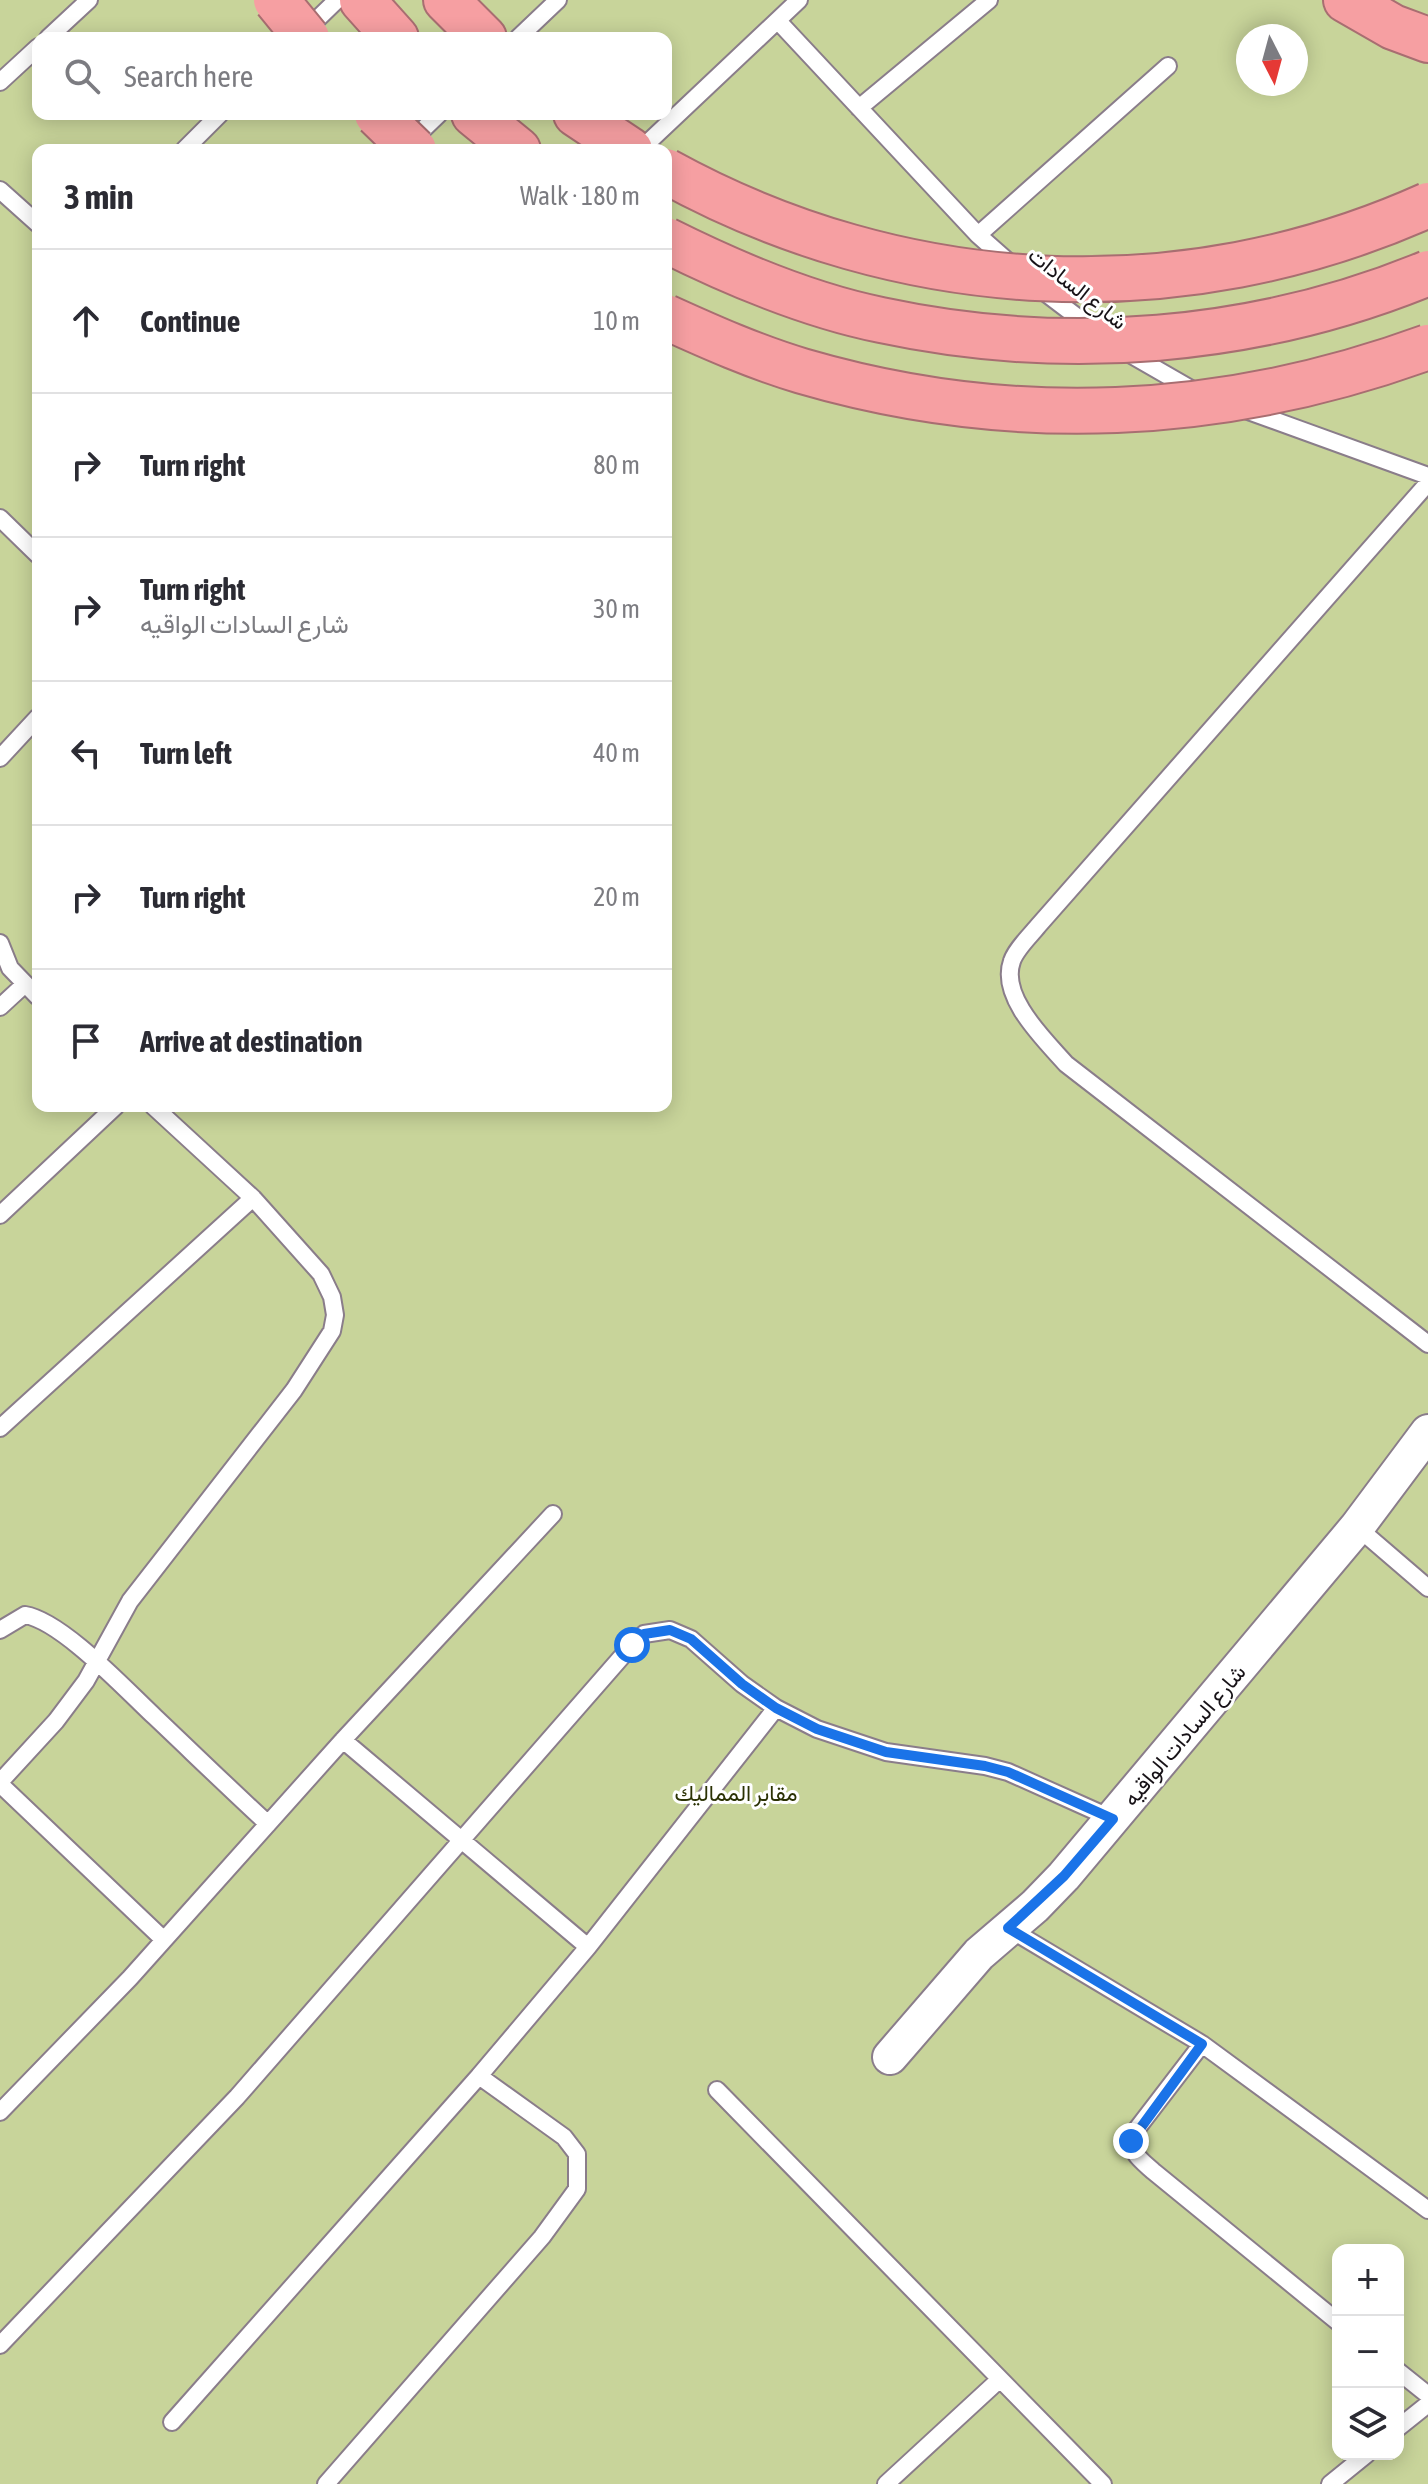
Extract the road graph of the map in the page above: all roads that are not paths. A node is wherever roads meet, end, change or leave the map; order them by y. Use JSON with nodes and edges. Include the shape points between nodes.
{"nodes":[{"id":1,"x":89,"y":0,"type":"edge"},
{"id":2,"x":276,"y":0,"type":"edge"},
{"id":3,"x":337,"y":0,"type":"edge"},
{"id":4,"x":362,"y":0,"type":"edge"},
{"id":5,"x":446,"y":0,"type":"edge"},
{"id":6,"x":558,"y":0,"type":"edge"},
{"id":7,"x":799,"y":0,"type":"edge"},
{"id":8,"x":989,"y":0,"type":"edge"},
{"id":9,"x":1346,"y":0,"type":"edge"},
{"id":10,"x":778,"y":21,"type":"junction"},
{"id":11,"x":54,"y":32,"type":"edge"},
{"id":12,"x":302,"y":32,"type":"edge"},
{"id":13,"x":304,"y":32,"type":"edge"},
{"id":14,"x":391,"y":32,"type":"edge"},
{"id":15,"x":478,"y":32,"type":"edge"},
{"id":16,"x":524,"y":32,"type":"edge"},
{"id":17,"x":1428,"y":40,"type":"edge"},
{"id":18,"x":32,"y":53,"type":"edge"},
{"id":19,"x":1168,"y":66,"type":"dead end"},
{"id":20,"x":0,"y":82,"type":"edge"},
{"id":21,"x":859,"y":108,"type":"junction"},
{"id":22,"x":214,"y":120,"type":"edge"},
{"id":23,"x":383,"y":120,"type":"edge"},
{"id":24,"x":433,"y":120,"type":"edge"},
{"id":25,"x":481,"y":120,"type":"edge"},
{"id":26,"x":585,"y":120,"type":"edge"},
{"id":27,"x":190,"y":144,"type":"edge"},
{"id":28,"x":408,"y":144,"type":"edge"},
{"id":29,"x":408,"y":144,"type":"edge"},
{"id":30,"x":511,"y":144,"type":"edge"},
{"id":31,"x":621,"y":144,"type":"edge"},
{"id":32,"x":646,"y":144,"type":"edge"},
{"id":33,"x":672,"y":174,"type":"edge"},
{"id":34,"x":0,"y":190,"type":"edge"},
{"id":35,"x":1428,"y":205,"type":"edge"},
{"id":36,"x":32,"y":219,"type":"edge"},
{"id":37,"x":978,"y":235,"type":"junction"},
{"id":38,"x":672,"y":243,"type":"edge"},
{"id":39,"x":1428,"y":273,"type":"edge"},
{"id":40,"x":672,"y":320,"type":"edge"},
{"id":41,"x":1428,"y":347,"type":"edge"},
{"id":42,"x":1428,"y":476,"type":"edge"},
{"id":43,"x":1428,"y":483,"type":"edge"},
{"id":44,"x":0,"y":518,"type":"edge"},
{"id":45,"x":32,"y":549,"type":"edge"},
{"id":46,"x":32,"y":722,"type":"edge"},
{"id":47,"x":3,"y":747,"type":"edge"},
{"id":48,"x":0,"y":943,"type":"edge"},
{"id":49,"x":25,"y":984,"type":"junction"},
{"id":50,"x":32,"y":991,"type":"edge"},
{"id":51,"x":0,"y":1007,"type":"edge"},
{"id":52,"x":110,"y":1112,"type":"edge"},
{"id":53,"x":160,"y":1112,"type":"edge"},
{"id":54,"x":253,"y":1198,"type":"junction"},
{"id":55,"x":0,"y":1215,"type":"edge"},
{"id":56,"x":1428,"y":1344,"type":"edge"},
{"id":57,"x":0,"y":1428,"type":"edge"},
{"id":58,"x":1428,"y":1432,"type":"edge"},
{"id":59,"x":553,"y":1514,"type":"dead end"},
{"id":60,"x":1357,"y":1527,"type":"junction"},
{"id":61,"x":1428,"y":1588,"type":"edge"},
{"id":62,"x":1,"y":1627,"type":"edge"},
{"id":63,"x":96,"y":1661,"type":"junction"},
{"id":64,"x":776,"y":1708,"type":"junction"},
{"id":65,"x":343,"y":1740,"type":"junction"},
{"id":66,"x":0,"y":1783,"type":"edge"},
{"id":67,"x":1113,"y":1819,"type":"junction"},
{"id":68,"x":268,"y":1824,"type":"junction"},
{"id":69,"x":461,"y":1838,"type":"junction"},
{"id":70,"x":1008,"y":1928,"type":"junction"},
{"id":71,"x":164,"y":1940,"type":"junction"},
{"id":72,"x":588,"y":1947,"type":"junction"},
{"id":73,"x":1202,"y":2044,"type":"junction"},
{"id":74,"x":890,"y":2057,"type":"dead end"},
{"id":75,"x":479,"y":2076,"type":"junction"},
{"id":76,"x":717,"y":2090,"type":"dead end"},
{"id":77,"x":0,"y":2112,"type":"edge"},
{"id":78,"x":1428,"y":2210,"type":"edge"},
{"id":79,"x":1332,"y":2317,"type":"edge"},
{"id":80,"x":0,"y":2345,"type":"edge"},
{"id":81,"x":1404,"y":2376,"type":"edge"},
{"id":82,"x":1000,"y":2379,"type":"junction"},
{"id":83,"x":1428,"y":2395,"type":"edge"},
{"id":84,"x":1428,"y":2404,"type":"edge"},
{"id":85,"x":172,"y":2422,"type":"dead end"},
{"id":86,"x":1404,"y":2423,"type":"edge"},
{"id":87,"x":1360,"y":2460,"type":"edge"},
{"id":88,"x":1091,"y":2480,"type":"edge"},
{"id":89,"x":326,"y":2484,"type":"edge"},
{"id":90,"x":886,"y":2484,"type":"edge"},
{"id":91,"x":1330,"y":2484,"type":"edge"}],
"edges":[{"from":1,"to":11,"type":"lane"},
{"from":2,"to":12,"type":"highway","bridge":true},
{"from":3,"to":13,"type":"lane"},
{"from":4,"to":14,"type":"highway"},
{"from":5,"to":15,"type":"highway"},
{"from":6,"to":16,"type":"lane"},
{"from":7,"to":10,"type":"lane"},
{"from":8,"to":21,"type":"lane"},
{"from":9,"to":17,"type":"highway"},
{"from":10,"to":21,"type":"lane","name":"شارع السادات"},
{"from":10,"to":32,"type":"lane"},
{"from":18,"to":20,"type":"lane"},
{"from":19,"to":37,"type":"lane"},
{"from":21,"to":37,"type":"lane","name":"شارع السادات"},
{"from":22,"to":27,"type":"lane"},
{"from":23,"to":28,"type":"highway","bridge":true},
{"from":24,"to":29,"type":"lane"},
{"from":25,"to":30,"type":"highway"},
{"from":26,"to":31,"type":"highway"},
{"from":33,"to":35,"type":"highway","bridge":true,"via":[[762,218],[826,241],[958,272],[1018,278],[1137,278],[1253,262],[1363,231]]},
{"from":34,"to":36,"type":"lane"},
{"from":37,"to":42,"type":"lane","name":"شارع السادات","via":[[1047,296],[1195,392]]},
{"from":38,"to":39,"type":"highway","bridge":true,"via":[[795,296],[879,320],[966,335],[1054,342],[1142,340],[1229,329],[1319,311]]},
{"from":40,"to":41,"type":"highway","bridge":true,"via":[[799,370],[940,402],[1017,410],[1094,412],[1248,398],[1323,381]]},
{"from":43,"to":56,"type":"lane","via":[[1038,926],[1011,962],[1011,988],[1027,1020],[1066,1064]]},
{"from":44,"to":45,"type":"lane"},
{"from":46,"to":47,"type":"lane"},
{"from":48,"to":49,"type":"lane","via":[[10,968]]},
{"from":49,"to":50,"type":"lane"},
{"from":49,"to":51,"type":"lane"},
{"from":52,"to":55,"type":"lane"},
{"from":53,"to":54,"type":"lane"},
{"from":54,"to":57,"type":"lane"},
{"from":54,"to":63,"type":"lane","via":[[321,1274],[332,1297],[332,1331],[294,1390],[130,1601]]},
{"from":58,"to":60,"type":"street","name":"شارع السادات الواقيه"},
{"from":59,"to":65,"type":"lane"},
{"from":60,"to":61,"type":"lane"},
{"from":60,"to":67,"type":"street","name":"شارع السادات الواقيه"},
{"from":62,"to":63,"type":"lane","via":[[25,1615],[35,1616]]},
{"from":63,"to":66,"type":"lane","via":[[56,1721]]},
{"from":63,"to":68,"type":"lane"},
{"from":64,"to":67,"type":"lane","via":[[817,1729],[886,1752],[1008,1772]]},
{"from":64,"to":69,"type":"lane","via":[[691,1639],[670,1630],[644,1634]]},
{"from":64,"to":72,"type":"lane"},
{"from":65,"to":68,"type":"lane"},
{"from":65,"to":69,"type":"lane"},
{"from":66,"to":71,"type":"lane"},
{"from":67,"to":70,"type":"street","name":"شارع السادات الواقيه","via":[[1064,1876]]},
{"from":68,"to":71,"type":"lane"},
{"from":69,"to":72,"type":"lane"},
{"from":69,"to":80,"type":"lane","via":[[237,2097]]},
{"from":70,"to":73,"type":"lane"},
{"from":70,"to":74,"type":"street","name":"شارع السادات الواقيه"},
{"from":71,"to":77,"type":"lane"},
{"from":72,"to":75,"type":"lane"},
{"from":73,"to":78,"type":"lane"},
{"from":73,"to":79,"type":"lane","via":[[1133,2134],[1131,2146],[1153,2171]]},
{"from":75,"to":85,"type":"lane"},
{"from":75,"to":89,"type":"lane","via":[[564,2137],[577,2154],[577,2189],[542,2237]]},
{"from":76,"to":82,"type":"lane"},
{"from":81,"to":83,"type":"lane"},
{"from":82,"to":88,"type":"lane"},
{"from":82,"to":90,"type":"lane"},
{"from":84,"to":86,"type":"lane"},
{"from":87,"to":91,"type":"lane"}]}
